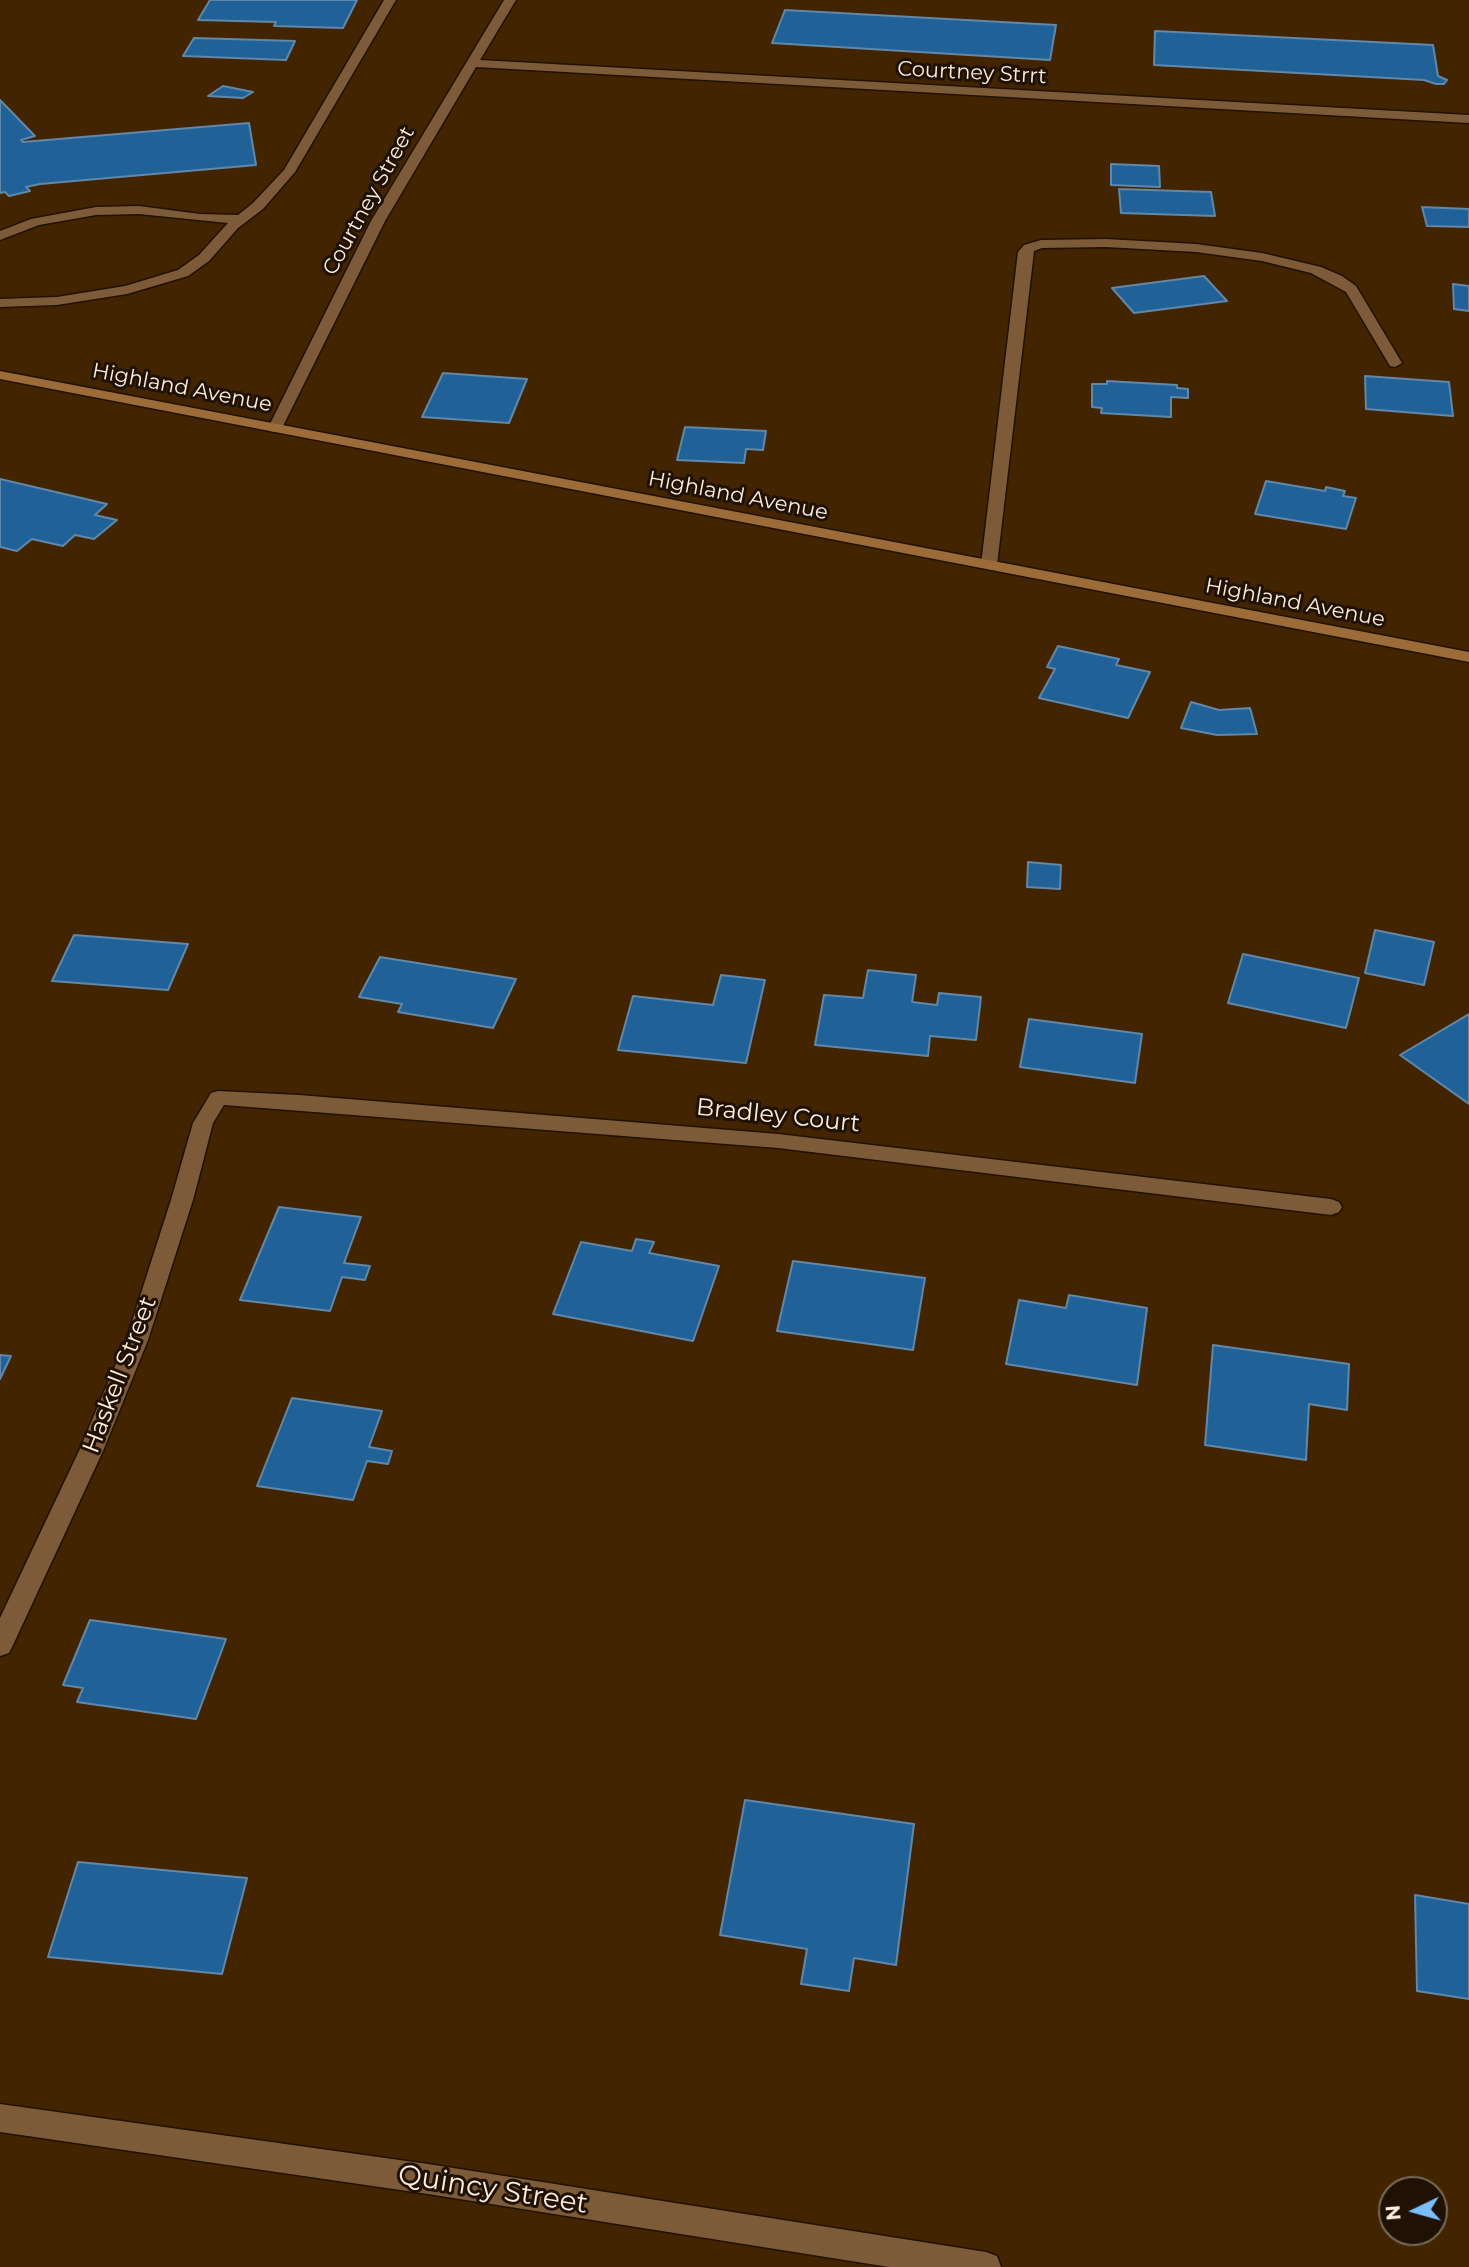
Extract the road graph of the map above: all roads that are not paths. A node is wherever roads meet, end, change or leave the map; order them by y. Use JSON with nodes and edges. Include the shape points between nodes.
{"nodes":[{"id":1,"x":390,"y":0,"type":"edge"},
{"id":2,"x":510,"y":0,"type":"edge"},
{"id":3,"x":473,"y":63,"type":"junction"},
{"id":4,"x":1469,"y":120,"type":"edge"},
{"id":5,"x":241,"y":219,"type":"junction"},
{"id":6,"x":0,"y":236,"type":"edge"},
{"id":7,"x":0,"y":303,"type":"edge"},
{"id":8,"x":1395,"y":363,"type":"dead end"},
{"id":9,"x":0,"y":374,"type":"edge"},
{"id":10,"x":275,"y":428,"type":"junction"},
{"id":11,"x":989,"y":565,"type":"junction"},
{"id":12,"x":1469,"y":657,"type":"edge"},
{"id":13,"x":218,"y":1098,"type":"joint"},
{"id":14,"x":1331,"y":1207,"type":"dead end"},
{"id":15,"x":0,"y":1645,"type":"edge"},
{"id":16,"x":0,"y":2118,"type":"edge"},
{"id":17,"x":986,"y":2267,"type":"edge"}],
"edges":[{"from":1,"to":5,"type":"street","via":[[289,172]]},
{"from":2,"to":3,"type":"street","name":"Courtney Street"},
{"from":3,"to":4,"type":"street","name":"Courtney Strrt"},
{"from":3,"to":10,"type":"street","name":"Courtney Street","via":[[378,221]]},
{"from":5,"to":6,"type":"street","via":[[96,211],[36,222]]},
{"from":5,"to":7,"type":"street","via":[[204,258],[166,279],[80,299]]},
{"from":8,"to":11,"type":"street","via":[[1351,289],[1316,270],[1229,251],[1162,245],[1060,243],[1028,248]]},
{"from":9,"to":10,"type":"main road","name":"Highland Avenue"},
{"from":10,"to":11,"type":"main road","name":"Highland Avenue"},
{"from":11,"to":12,"type":"main road","name":"Highland Avenue"},
{"from":13,"to":14,"type":"street","name":"Bradley Court","via":[[778,1141]]},
{"from":13,"to":15,"type":"street","name":"Haskell Street","via":[[203,1123],[137,1340],[92,1451]]},
{"from":16,"to":17,"type":"street","name":"Quincy Street","via":[[428,2179]]}]}
